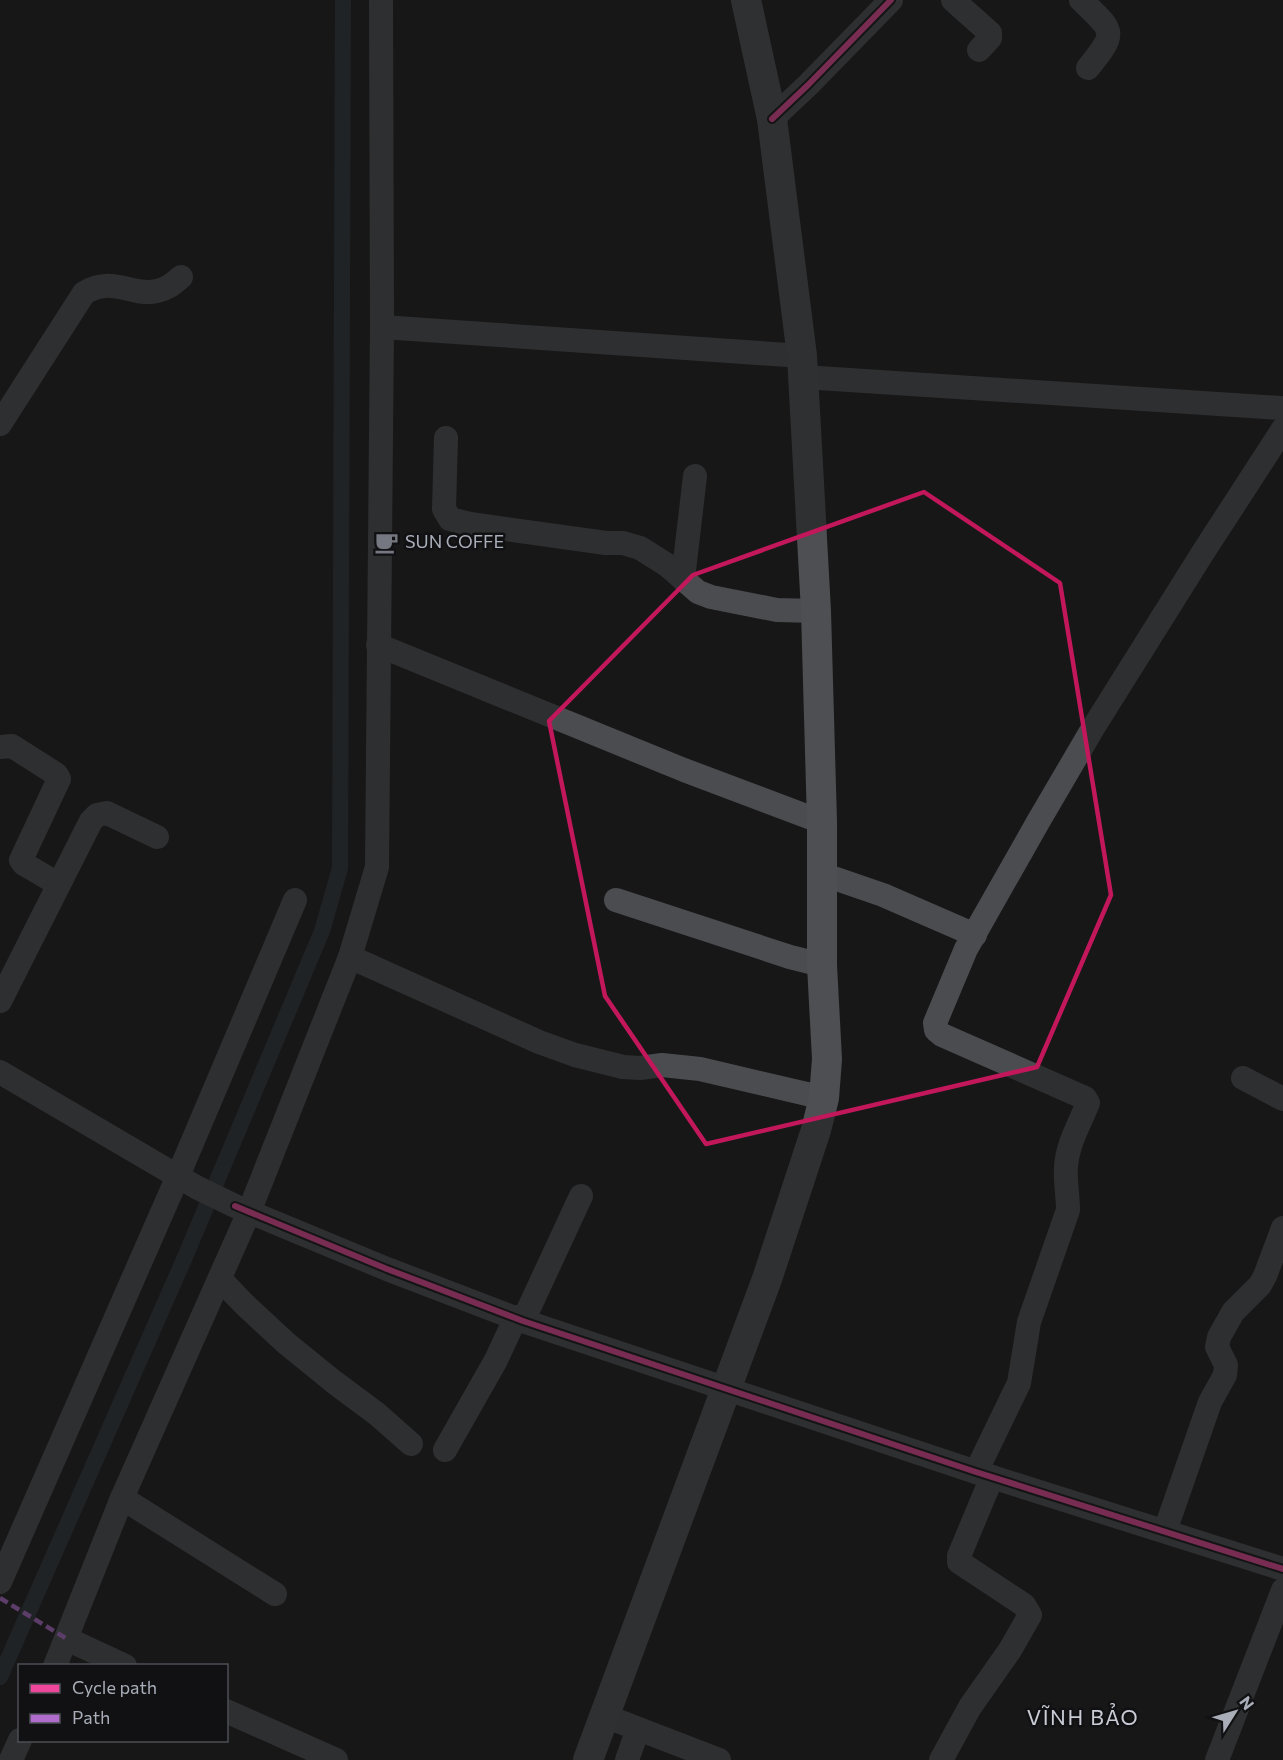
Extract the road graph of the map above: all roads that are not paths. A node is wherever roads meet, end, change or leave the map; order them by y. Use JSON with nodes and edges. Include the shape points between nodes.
{"nodes":[{"id":1,"x":381,"y":0,"type":"edge"},
{"id":2,"x":746,"y":0,"type":"edge"},
{"id":3,"x":891,"y":0,"type":"edge"},
{"id":4,"x":953,"y":0,"type":"edge"},
{"id":5,"x":1081,"y":0,"type":"edge"},
{"id":6,"x":979,"y":50,"type":"dead end"},
{"id":7,"x":1088,"y":68,"type":"dead end"},
{"id":8,"x":772,"y":119,"type":"junction"},
{"id":9,"x":181,"y":277,"type":"dead end"},
{"id":10,"x":382,"y":327,"type":"junction"},
{"id":11,"x":802,"y":367,"type":"junction"},
{"id":12,"x":1283,"y":410,"type":"edge"},
{"id":13,"x":0,"y":424,"type":"edge"},
{"id":14,"x":1283,"y":429,"type":"edge"},
{"id":15,"x":446,"y":438,"type":"dead end"},
{"id":16,"x":695,"y":476,"type":"dead end"},
{"id":17,"x":682,"y":579,"type":"junction"},
{"id":18,"x":816,"y":611,"type":"junction"},
{"id":19,"x":378,"y":645,"type":"junction"},
{"id":20,"x":0,"y":747,"type":"edge"},
{"id":21,"x":822,"y":822,"type":"junction"},
{"id":22,"x":157,"y":837,"type":"dead end"},
{"id":23,"x":822,"y":874,"type":"junction"},
{"id":24,"x":58,"y":884,"type":"junction"},
{"id":25,"x":295,"y":900,"type":"dead end"},
{"id":26,"x":615,"y":900,"type":"dead end"},
{"id":27,"x":975,"y":935,"type":"junction"},
{"id":28,"x":351,"y":957,"type":"junction"},
{"id":29,"x":822,"y":965,"type":"junction"},
{"id":30,"x":0,"y":1001,"type":"edge"},
{"id":31,"x":0,"y":1072,"type":"edge"},
{"id":32,"x":1243,"y":1078,"type":"dead end"},
{"id":33,"x":1281,"y":1092,"type":"edge"},
{"id":34,"x":824,"y":1098,"type":"junction"},
{"id":35,"x":187,"y":1182,"type":"junction"},
{"id":36,"x":580,"y":1196,"type":"dead end"},
{"id":37,"x":242,"y":1209,"type":"junction"},
{"id":38,"x":1283,"y":1227,"type":"edge"},
{"id":39,"x":220,"y":1279,"type":"junction"},
{"id":40,"x":519,"y":1319,"type":"junction"},
{"id":41,"x":727,"y":1388,"type":"junction"},
{"id":42,"x":411,"y":1444,"type":"dead end"},
{"id":43,"x":445,"y":1450,"type":"dead end"},
{"id":44,"x":984,"y":1475,"type":"junction"},
{"id":45,"x":123,"y":1498,"type":"junction"},
{"id":46,"x":1165,"y":1531,"type":"junction"},
{"id":47,"x":1283,"y":1569,"type":"edge"},
{"id":48,"x":0,"y":1582,"type":"edge"},
{"id":49,"x":1283,"y":1590,"type":"edge"},
{"id":50,"x":275,"y":1594,"type":"dead end"},
{"id":51,"x":67,"y":1640,"type":"junction"},
{"id":52,"x":55,"y":1664,"type":"edge"},
{"id":53,"x":123,"y":1664,"type":"edge"},
{"id":54,"x":228,"y":1712,"type":"edge"},
{"id":55,"x":605,"y":1716,"type":"junction"},
{"id":56,"x":638,"y":1729,"type":"junction"},
{"id":57,"x":19,"y":1742,"type":"edge"},
{"id":58,"x":11,"y":1760,"type":"edge"},
{"id":59,"x":336,"y":1760,"type":"edge"},
{"id":60,"x":588,"y":1760,"type":"edge"},
{"id":61,"x":627,"y":1760,"type":"edge"},
{"id":62,"x":719,"y":1760,"type":"edge"},
{"id":63,"x":941,"y":1760,"type":"edge"},
{"id":64,"x":1217,"y":1760,"type":"edge"}],
"edges":[{"from":1,"to":10,"type":"street"},
{"from":2,"to":8,"type":"main road"},
{"from":3,"to":8,"type":"street"},
{"from":4,"to":6,"type":"street","via":[[990,33]]},
{"from":5,"to":7,"type":"street","via":[[1109,31],[1109,39]]},
{"from":8,"to":11,"type":"main road"},
{"from":9,"to":13,"type":"street","via":[[169,288],[154,292],[108,285],[84,292]]},
{"from":10,"to":11,"type":"street"},
{"from":10,"to":19,"type":"street"},
{"from":11,"to":12,"type":"street"},
{"from":11,"to":18,"type":"main road"},
{"from":14,"to":27,"type":"street","via":[[1093,728]]},
{"from":15,"to":17,"type":"street","via":[[444,508],[450,519],[623,543],[640,548]]},
{"from":16,"to":17,"type":"street"},
{"from":17,"to":18,"type":"street","via":[[711,597],[777,610]]},
{"from":18,"to":21,"type":"main road"},
{"from":19,"to":21,"type":"street"},
{"from":19,"to":28,"type":"street","via":[[377,867]]},
{"from":20,"to":24,"type":"street","via":[[12,746],[59,779],[21,860]]},
{"from":21,"to":23,"type":"main road"},
{"from":22,"to":24,"type":"street","via":[[107,813],[98,815],[91,821]]},
{"from":23,"to":27,"type":"street","via":[[883,895]]},
{"from":23,"to":29,"type":"main road"},
{"from":24,"to":30,"type":"street"},
{"from":25,"to":35,"type":"street"},
{"from":26,"to":29,"type":"street"},
{"from":27,"to":44,"type":"street","via":[[935,1023],[936,1030],[1088,1103],[1065,1168],[1068,1210],[1029,1322],[1019,1383]]},
{"from":28,"to":34,"type":"street","via":[[575,1055],[623,1067],[662,1065],[700,1069]]},
{"from":28,"to":37,"type":"street"},
{"from":29,"to":34,"type":"main road","via":[[827,1059]]},
{"from":31,"to":35,"type":"street"},
{"from":32,"to":33,"type":"street"},
{"from":34,"to":41,"type":"main road","via":[[767,1280]]},
{"from":35,"to":37,"type":"street"},
{"from":35,"to":48,"type":"street"},
{"from":36,"to":40,"type":"street"},
{"from":37,"to":39,"type":"street"},
{"from":37,"to":40,"type":"street"},
{"from":38,"to":46,"type":"street","via":[[1260,1285],[1233,1312],[1219,1336],[1217,1347],[1226,1365],[1225,1375],[1210,1402]]},
{"from":39,"to":42,"type":"street","via":[[286,1342]]},
{"from":39,"to":45,"type":"street"},
{"from":40,"to":41,"type":"street"},
{"from":40,"to":43,"type":"street"},
{"from":41,"to":44,"type":"street"},
{"from":41,"to":55,"type":"main road"},
{"from":44,"to":46,"type":"street"},
{"from":44,"to":63,"type":"street","via":[[959,1562],[1024,1605],[1029,1615]]},
{"from":45,"to":50,"type":"street"},
{"from":45,"to":51,"type":"street"},
{"from":46,"to":47,"type":"street"},
{"from":49,"to":64,"type":"street"},
{"from":51,"to":52,"type":"street"},
{"from":51,"to":53,"type":"street"},
{"from":54,"to":59,"type":"street"},
{"from":55,"to":56,"type":"street"},
{"from":55,"to":60,"type":"main road"},
{"from":56,"to":61,"type":"street"},
{"from":56,"to":62,"type":"street"},
{"from":57,"to":58,"type":"street"}]}
